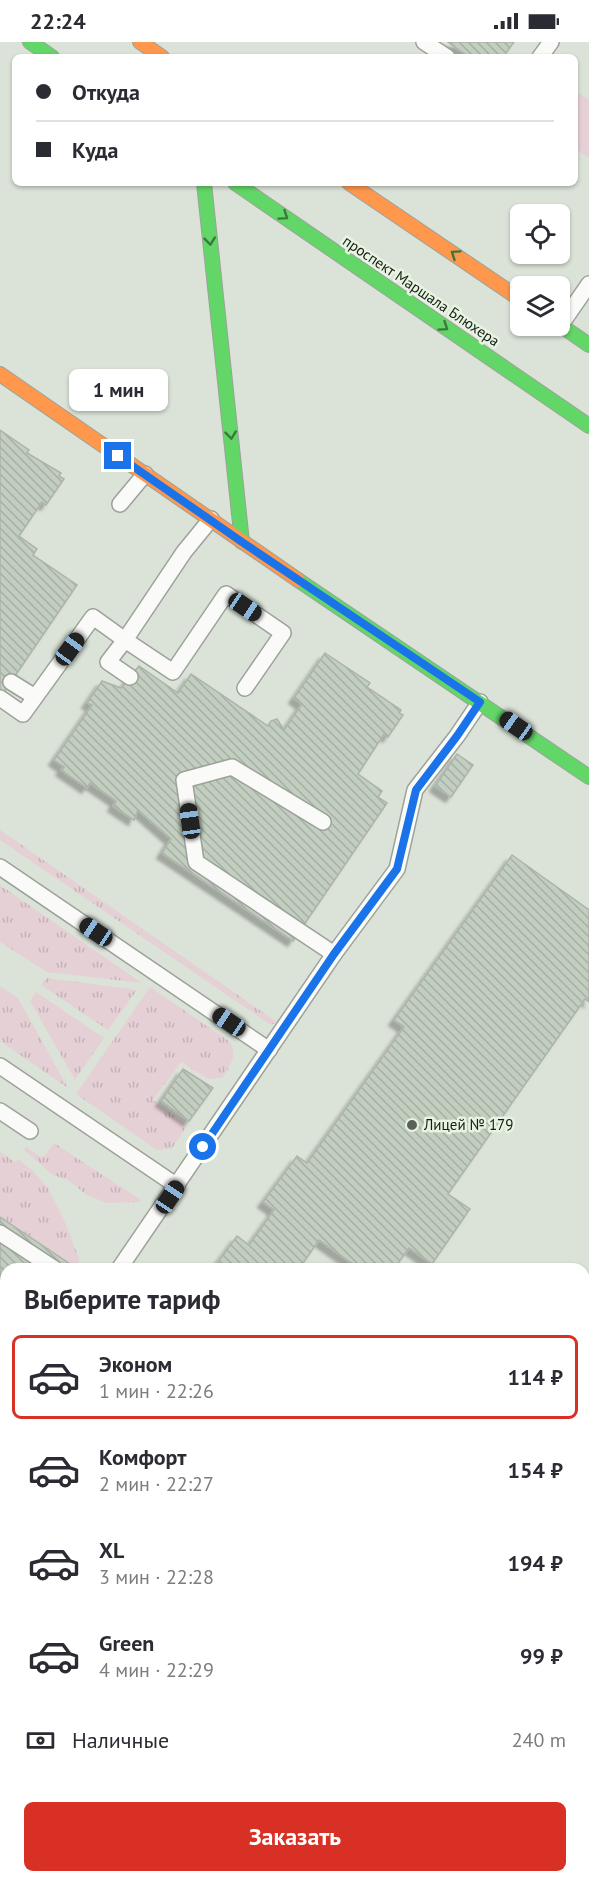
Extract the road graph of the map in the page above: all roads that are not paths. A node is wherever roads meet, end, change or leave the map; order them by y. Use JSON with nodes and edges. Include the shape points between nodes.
{"nodes":[{"id":1,"x":30,"y":42,"type":"edge"},
{"id":2,"x":140,"y":42,"type":"edge"},
{"id":3,"x":424,"y":42,"type":"edge"},
{"id":4,"x":48,"y":54,"type":"edge"},
{"id":5,"x":158,"y":54,"type":"edge"},
{"id":6,"x":442,"y":54,"type":"edge"},
{"id":7,"x":204,"y":186,"type":"edge"},
{"id":8,"x":239,"y":186,"type":"edge"},
{"id":9,"x":353,"y":186,"type":"edge"},
{"id":10,"x":589,"y":284,"type":"edge"},
{"id":11,"x":510,"y":292,"type":"edge"},
{"id":12,"x":570,"y":312,"type":"edge"},
{"id":13,"x":570,"y":333,"type":"edge"},
{"id":14,"x":589,"y":345,"type":"edge"},
{"id":15,"x":0,"y":374,"type":"edge"},
{"id":16,"x":589,"y":426,"type":"edge"},
{"id":17,"x":145,"y":474,"type":"junction"},
{"id":18,"x":120,"y":504,"type":"dead end"},
{"id":19,"x":211,"y":519,"type":"junction"},
{"id":20,"x":242,"y":542,"type":"junction"},
{"id":21,"x":125,"y":640,"type":"junction"},
{"id":22,"x":130,"y":677,"type":"dead end"},
{"id":23,"x":11,"y":682,"type":"dead end"},
{"id":24,"x":245,"y":688,"type":"dead end"},
{"id":25,"x":35,"y":697,"type":"junction"},
{"id":26,"x":0,"y":698,"type":"edge"},
{"id":27,"x":480,"y":702,"type":"junction"},
{"id":28,"x":589,"y":777,"type":"edge"},
{"id":29,"x":323,"y":822,"type":"dead end"},
{"id":30,"x":0,"y":867,"type":"edge"},
{"id":31,"x":334,"y":954,"type":"junction"},
{"id":32,"x":269,"y":1050,"type":"junction"},
{"id":33,"x":0,"y":1066,"type":"edge"},
{"id":34,"x":0,"y":1111,"type":"edge"},
{"id":35,"x":30,"y":1131,"type":"dead end"},
{"id":36,"x":177,"y":1186,"type":"junction"},
{"id":37,"x":0,"y":1233,"type":"edge"},
{"id":38,"x":46,"y":1263,"type":"edge"},
{"id":39,"x":123,"y":1263,"type":"edge"}],
"edges":[{"from":1,"to":4,"type":"street"},
{"from":2,"to":5,"type":"street"},
{"from":3,"to":6,"type":"lane"},
{"from":7,"to":20,"type":"street","one_way":true},
{"from":8,"to":16,"type":"street","name":"проспект Маршала Блюхера","one_way":true},
{"from":11,"to":9,"type":"street","one_way":true},
{"from":10,"to":12,"type":"lane"},
{"from":13,"to":14,"type":"street"},
{"from":15,"to":17,"type":"street"},
{"from":17,"to":18,"type":"lane"},
{"from":17,"to":19,"type":"street"},
{"from":19,"to":20,"type":"street"},
{"from":19,"to":21,"type":"lane"},
{"from":20,"to":27,"type":"street"},
{"from":21,"to":22,"type":"lane","via":[[108,662]]},
{"from":21,"to":24,"type":"lane","via":[[173,672],[226,594],[283,633]]},
{"from":21,"to":25,"type":"lane","via":[[93,617]]},
{"from":23,"to":25,"type":"lane"},
{"from":25,"to":26,"type":"lane","via":[[23,714]]},
{"from":27,"to":28,"type":"street"},
{"from":27,"to":31,"type":"lane","via":[[416,790],[397,869]]},
{"from":29,"to":31,"type":"lane","via":[[232,767],[184,780],[196,862]]},
{"from":30,"to":32,"type":"lane"},
{"from":31,"to":32,"type":"lane"},
{"from":32,"to":36,"type":"lane"},
{"from":33,"to":36,"type":"lane"},
{"from":34,"to":35,"type":"lane"},
{"from":36,"to":39,"type":"lane"},
{"from":37,"to":38,"type":"lane"}]}
